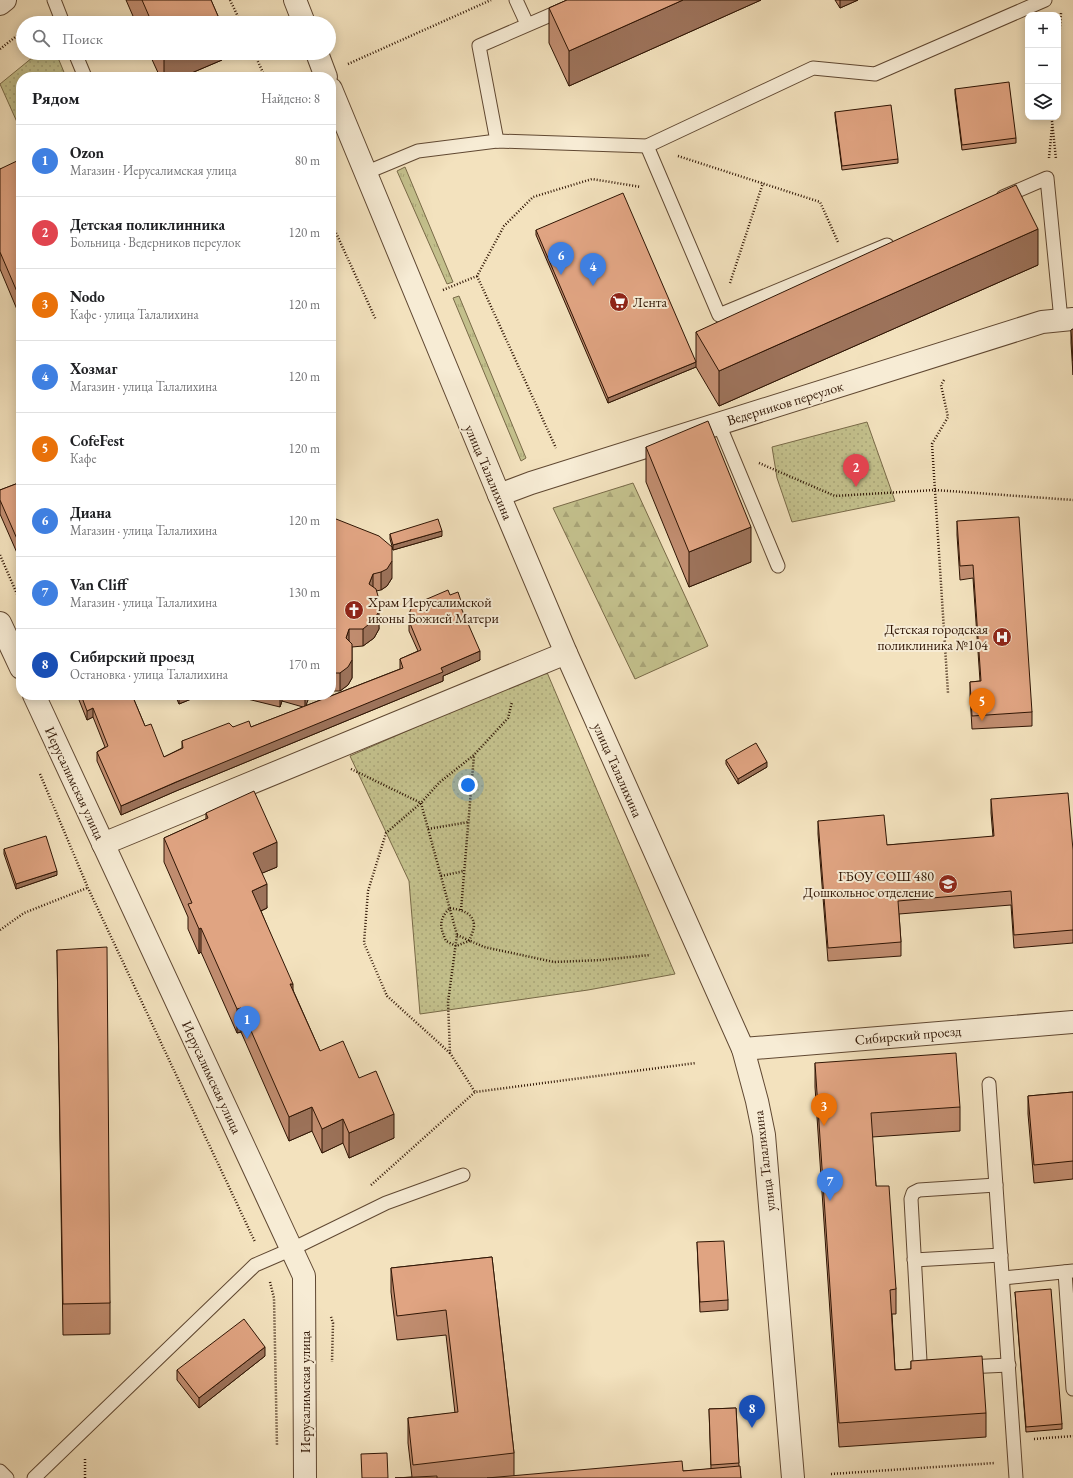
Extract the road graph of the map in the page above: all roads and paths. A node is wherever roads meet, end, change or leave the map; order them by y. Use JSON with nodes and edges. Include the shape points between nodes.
{"nodes":[{"id":1,"x":5,"y":0,"type":"edge"},
{"id":2,"x":54,"y":0,"type":"edge"},
{"id":3,"x":230,"y":0,"type":"edge"},
{"id":4,"x":295,"y":0,"type":"edge"},
{"id":5,"x":491,"y":0,"type":"edge"},
{"id":6,"x":516,"y":0,"type":"edge"},
{"id":7,"x":585,"y":0,"type":"edge"},
{"id":8,"x":1045,"y":0,"type":"edge"},
{"id":9,"x":0,"y":4,"type":"edge"},
{"id":10,"x":1062,"y":8,"type":"dead end"},
{"id":11,"x":61,"y":16,"type":"edge"},
{"id":12,"x":237,"y":16,"type":"edge"},
{"id":13,"x":301,"y":16,"type":"edge"},
{"id":14,"x":527,"y":24,"type":"junction"},
{"id":15,"x":16,"y":36,"type":"edge"},
{"id":16,"x":1058,"y":48,"type":"edge"},
{"id":17,"x":0,"y":49,"type":"edge"},
{"id":18,"x":78,"y":60,"type":"edge"},
{"id":19,"x":257,"y":60,"type":"edge"},
{"id":20,"x":319,"y":60,"type":"edge"},
{"id":21,"x":346,"y":65,"type":"dead end"},
{"id":22,"x":82,"y":72,"type":"edge"},
{"id":23,"x":262,"y":72,"type":"edge"},
{"id":24,"x":324,"y":72,"type":"edge"},
{"id":25,"x":336,"y":101,"type":"edge"},
{"id":26,"x":1052,"y":120,"type":"edge"},
{"id":27,"x":497,"y":141,"type":"junction"},
{"id":28,"x":647,"y":146,"type":"junction"},
{"id":29,"x":365,"y":173,"type":"junction"},
{"id":30,"x":1047,"y":178,"type":"junction"},
{"id":31,"x":763,"y":183,"type":"junction"},
{"id":32,"x":666,"y":192,"type":"junction"},
{"id":33,"x":990,"y":202,"type":"edge"},
{"id":34,"x":336,"y":233,"type":"edge"},
{"id":35,"x":897,"y":241,"type":"edge"},
{"id":36,"x":848,"y":262,"type":"junction"},
{"id":37,"x":477,"y":276,"type":"junction"},
{"id":38,"x":443,"y":290,"type":"dead end"},
{"id":39,"x":719,"y":315,"type":"junction"},
{"id":40,"x":1067,"y":319,"type":"edge"},
{"id":41,"x":376,"y":320,"type":"dead end"},
{"id":42,"x":957,"y":348,"type":"junction"},
{"id":43,"x":719,"y":424,"type":"junction"},
{"id":44,"x":730,"y":451,"type":"junction"},
{"id":45,"x":567,"y":472,"type":"junction"},
{"id":46,"x":935,"y":490,"type":"junction"},
{"id":47,"x":499,"y":495,"type":"junction"},
{"id":48,"x":1073,"y":500,"type":"edge"},
{"id":49,"x":0,"y":555,"type":"edge"},
{"id":50,"x":778,"y":566,"type":"dead end"},
{"id":51,"x":16,"y":592,"type":"edge"},
{"id":52,"x":0,"y":623,"type":"edge"},
{"id":53,"x":566,"y":653,"type":"junction"},
{"id":54,"x":16,"y":657,"type":"edge"},
{"id":55,"x":521,"y":671,"type":"junction"},
{"id":56,"x":948,"y":694,"type":"dead end"},
{"id":57,"x":36,"y":700,"type":"edge"},
{"id":58,"x":320,"y":755,"type":"junction"},
{"id":59,"x":474,"y":755,"type":"junction"},
{"id":60,"x":39,"y":772,"type":"dead end"},
{"id":61,"x":421,"y":803,"type":"junction"},
{"id":62,"x":469,"y":822,"type":"junction"},
{"id":63,"x":428,"y":828,"type":"junction"},
{"id":64,"x":103,"y":844,"type":"junction"},
{"id":65,"x":464,"y":871,"type":"junction"},
{"id":66,"x":441,"y":876,"type":"junction"},
{"id":67,"x":88,"y":888,"type":"junction"},
{"id":68,"x":450,"y":908,"type":"junction"},
{"id":69,"x":461,"y":910,"type":"junction"},
{"id":70,"x":0,"y":930,"type":"edge"},
{"id":71,"x":457,"y":935,"type":"junction"},
{"id":72,"x":469,"y":941,"type":"junction"},
{"id":73,"x":456,"y":946,"type":"junction"},
{"id":74,"x":650,"y":955,"type":"dead end"},
{"id":75,"x":1073,"y":1022,"type":"edge"},
{"id":76,"x":743,"y":1049,"type":"junction"},
{"id":77,"x":450,"y":1053,"type":"junction"},
{"id":78,"x":696,"y":1062,"type":"dead end"},
{"id":79,"x":990,"y":1084,"type":"dead end"},
{"id":80,"x":475,"y":1092,"type":"junction"},
{"id":81,"x":463,"y":1175,"type":"dead end"},
{"id":82,"x":996,"y":1185,"type":"junction"},
{"id":83,"x":369,"y":1187,"type":"dead end"},
{"id":84,"x":292,"y":1249,"type":"junction"},
{"id":85,"x":1001,"y":1256,"type":"junction"},
{"id":86,"x":914,"y":1260,"type":"junction"},
{"id":87,"x":264,"y":1261,"type":"junction"},
{"id":88,"x":1069,"y":1272,"type":"edge"},
{"id":89,"x":1003,"y":1278,"type":"junction"},
{"id":90,"x":1009,"y":1365,"type":"junction"},
{"id":91,"x":1073,"y":1389,"type":"edge"},
{"id":92,"x":1073,"y":1436,"type":"edge"},
{"id":93,"x":1014,"y":1440,"type":"junction"},
{"id":94,"x":277,"y":1447,"type":"dead end"},
{"id":95,"x":1015,"y":1462,"type":"junction"},
{"id":96,"x":0,"y":1471,"type":"edge"},
{"id":97,"x":831,"y":1474,"type":"dead end"},
{"id":98,"x":7,"y":1478,"type":"edge"},
{"id":99,"x":34,"y":1478,"type":"edge"},
{"id":100,"x":305,"y":1478,"type":"edge"},
{"id":101,"x":793,"y":1478,"type":"edge"},
{"id":102,"x":1016,"y":1478,"type":"edge"}],
"edges":[{"from":1,"to":9,"type":"street"},
{"from":2,"to":11,"type":"lane"},
{"from":3,"to":12,"type":"path"},
{"from":4,"to":13,"type":"street"},
{"from":5,"to":21,"type":"path"},
{"from":6,"to":14,"type":"lane"},
{"from":7,"to":14,"type":"lane"},
{"from":8,"to":28,"type":"lane","via":[[875,74],[813,68]]},
{"from":10,"to":16,"type":"path"},
{"from":14,"to":27,"type":"lane","via":[[479,46]]},
{"from":15,"to":17,"type":"path"},
{"from":18,"to":22,"type":"lane"},
{"from":19,"to":23,"type":"path"},
{"from":20,"to":24,"type":"street"},
{"from":25,"to":29,"type":"street","name":"улица Талалихина"},
{"from":26,"to":30,"type":"path"},
{"from":27,"to":28,"type":"lane"},
{"from":27,"to":29,"type":"lane","via":[[418,151]]},
{"from":28,"to":31,"type":"path"},
{"from":28,"to":32,"type":"lane"},
{"from":29,"to":47,"type":"street","name":"улица Талалихина"},
{"from":30,"to":33,"type":"lane"},
{"from":30,"to":40,"type":"lane"},
{"from":31,"to":36,"type":"path","via":[[820,202]]},
{"from":31,"to":39,"type":"path"},
{"from":32,"to":37,"type":"path","via":[[592,179],[533,197],[504,226]]},
{"from":32,"to":39,"type":"lane"},
{"from":34,"to":41,"type":"path"},
{"from":35,"to":36,"type":"lane"},
{"from":36,"to":39,"type":"lane"},
{"from":37,"to":38,"type":"path"},
{"from":37,"to":45,"type":"path"},
{"from":40,"to":42,"type":"street","name":"Ведерников переулок","via":[[1042,322]]},
{"from":42,"to":43,"type":"street","name":"Ведерников переулок"},
{"from":42,"to":46,"type":"path","via":[[942,386],[948,417],[932,444]]},
{"from":43,"to":44,"type":"lane"},
{"from":43,"to":45,"type":"street","name":"Ведерников переулок"},
{"from":44,"to":46,"type":"path","via":[[835,496]]},
{"from":44,"to":50,"type":"lane"},
{"from":45,"to":47,"type":"street","name":"Ведерников переулок"},
{"from":46,"to":48,"type":"path"},
{"from":46,"to":56,"type":"path"},
{"from":47,"to":53,"type":"street","name":"улица Талалихина"},
{"from":49,"to":51,"type":"path"},
{"from":52,"to":54,"type":"street"},
{"from":53,"to":55,"type":"street"},
{"from":53,"to":76,"type":"street","name":"улица Талалихина"},
{"from":55,"to":58,"type":"street"},
{"from":55,"to":59,"type":"path","via":[[508,718]]},
{"from":57,"to":64,"type":"street","name":"Иерусалимская улица"},
{"from":58,"to":61,"type":"path"},
{"from":58,"to":64,"type":"street"},
{"from":59,"to":61,"type":"path","via":[[440,782]]},
{"from":59,"to":62,"type":"path"},
{"from":60,"to":67,"type":"path"},
{"from":61,"to":63,"type":"path"},
{"from":61,"to":77,"type":"path","via":[[386,833],[368,891],[364,942],[387,996]]},
{"from":62,"to":63,"type":"path"},
{"from":62,"to":65,"type":"path"},
{"from":63,"to":66,"type":"path"},
{"from":64,"to":84,"type":"street","name":"Иерусалимская улица"},
{"from":65,"to":66,"type":"path"},
{"from":65,"to":69,"type":"path"},
{"from":66,"to":68,"type":"path"},
{"from":67,"to":70,"type":"path","via":[[24,913]]},
{"from":67,"to":87,"type":"path"},
{"from":68,"to":69,"type":"path"},
{"from":68,"to":71,"type":"path"},
{"from":68,"to":73,"type":"path","via":[[444,914],[440,928],[446,941]]},
{"from":69,"to":72,"type":"path","via":[[470,915],[474,926]]},
{"from":71,"to":72,"type":"path"},
{"from":71,"to":73,"type":"path"},
{"from":72,"to":73,"type":"path"},
{"from":72,"to":74,"type":"path","via":[[484,947],[554,962]]},
{"from":73,"to":77,"type":"path","via":[[448,1002]]},
{"from":75,"to":76,"type":"street","name":"Сибирский проезд"},
{"from":76,"to":101,"type":"street","name":"улица Талалихина","via":[[764,1135]]},
{"from":77,"to":80,"type":"path"},
{"from":78,"to":80,"type":"path"},
{"from":79,"to":82,"type":"lane"},
{"from":80,"to":83,"type":"path"},
{"from":81,"to":84,"type":"lane","via":[[386,1203]]},
{"from":82,"to":85,"type":"lane"},
{"from":82,"to":86,"type":"lane","via":[[919,1190],[913,1193],[911,1199]]},
{"from":84,"to":87,"type":"lane"},
{"from":84,"to":100,"type":"street","name":"Иерусалимская улица","via":[[304,1276]]},
{"from":85,"to":86,"type":"lane"},
{"from":85,"to":89,"type":"lane"},
{"from":86,"to":90,"type":"lane","via":[[922,1367],[929,1369]]},
{"from":87,"to":94,"type":"path","via":[[274,1298]]},
{"from":87,"to":99,"type":"lane","via":[[249,1270]]},
{"from":88,"to":89,"type":"lane"},
{"from":88,"to":91,"type":"lane"},
{"from":89,"to":90,"type":"lane"},
{"from":90,"to":93,"type":"lane"},
{"from":92,"to":93,"type":"path"},
{"from":93,"to":95,"type":"lane"},
{"from":95,"to":97,"type":"path"},
{"from":95,"to":102,"type":"lane"},
{"from":96,"to":98,"type":"lane"}]}
